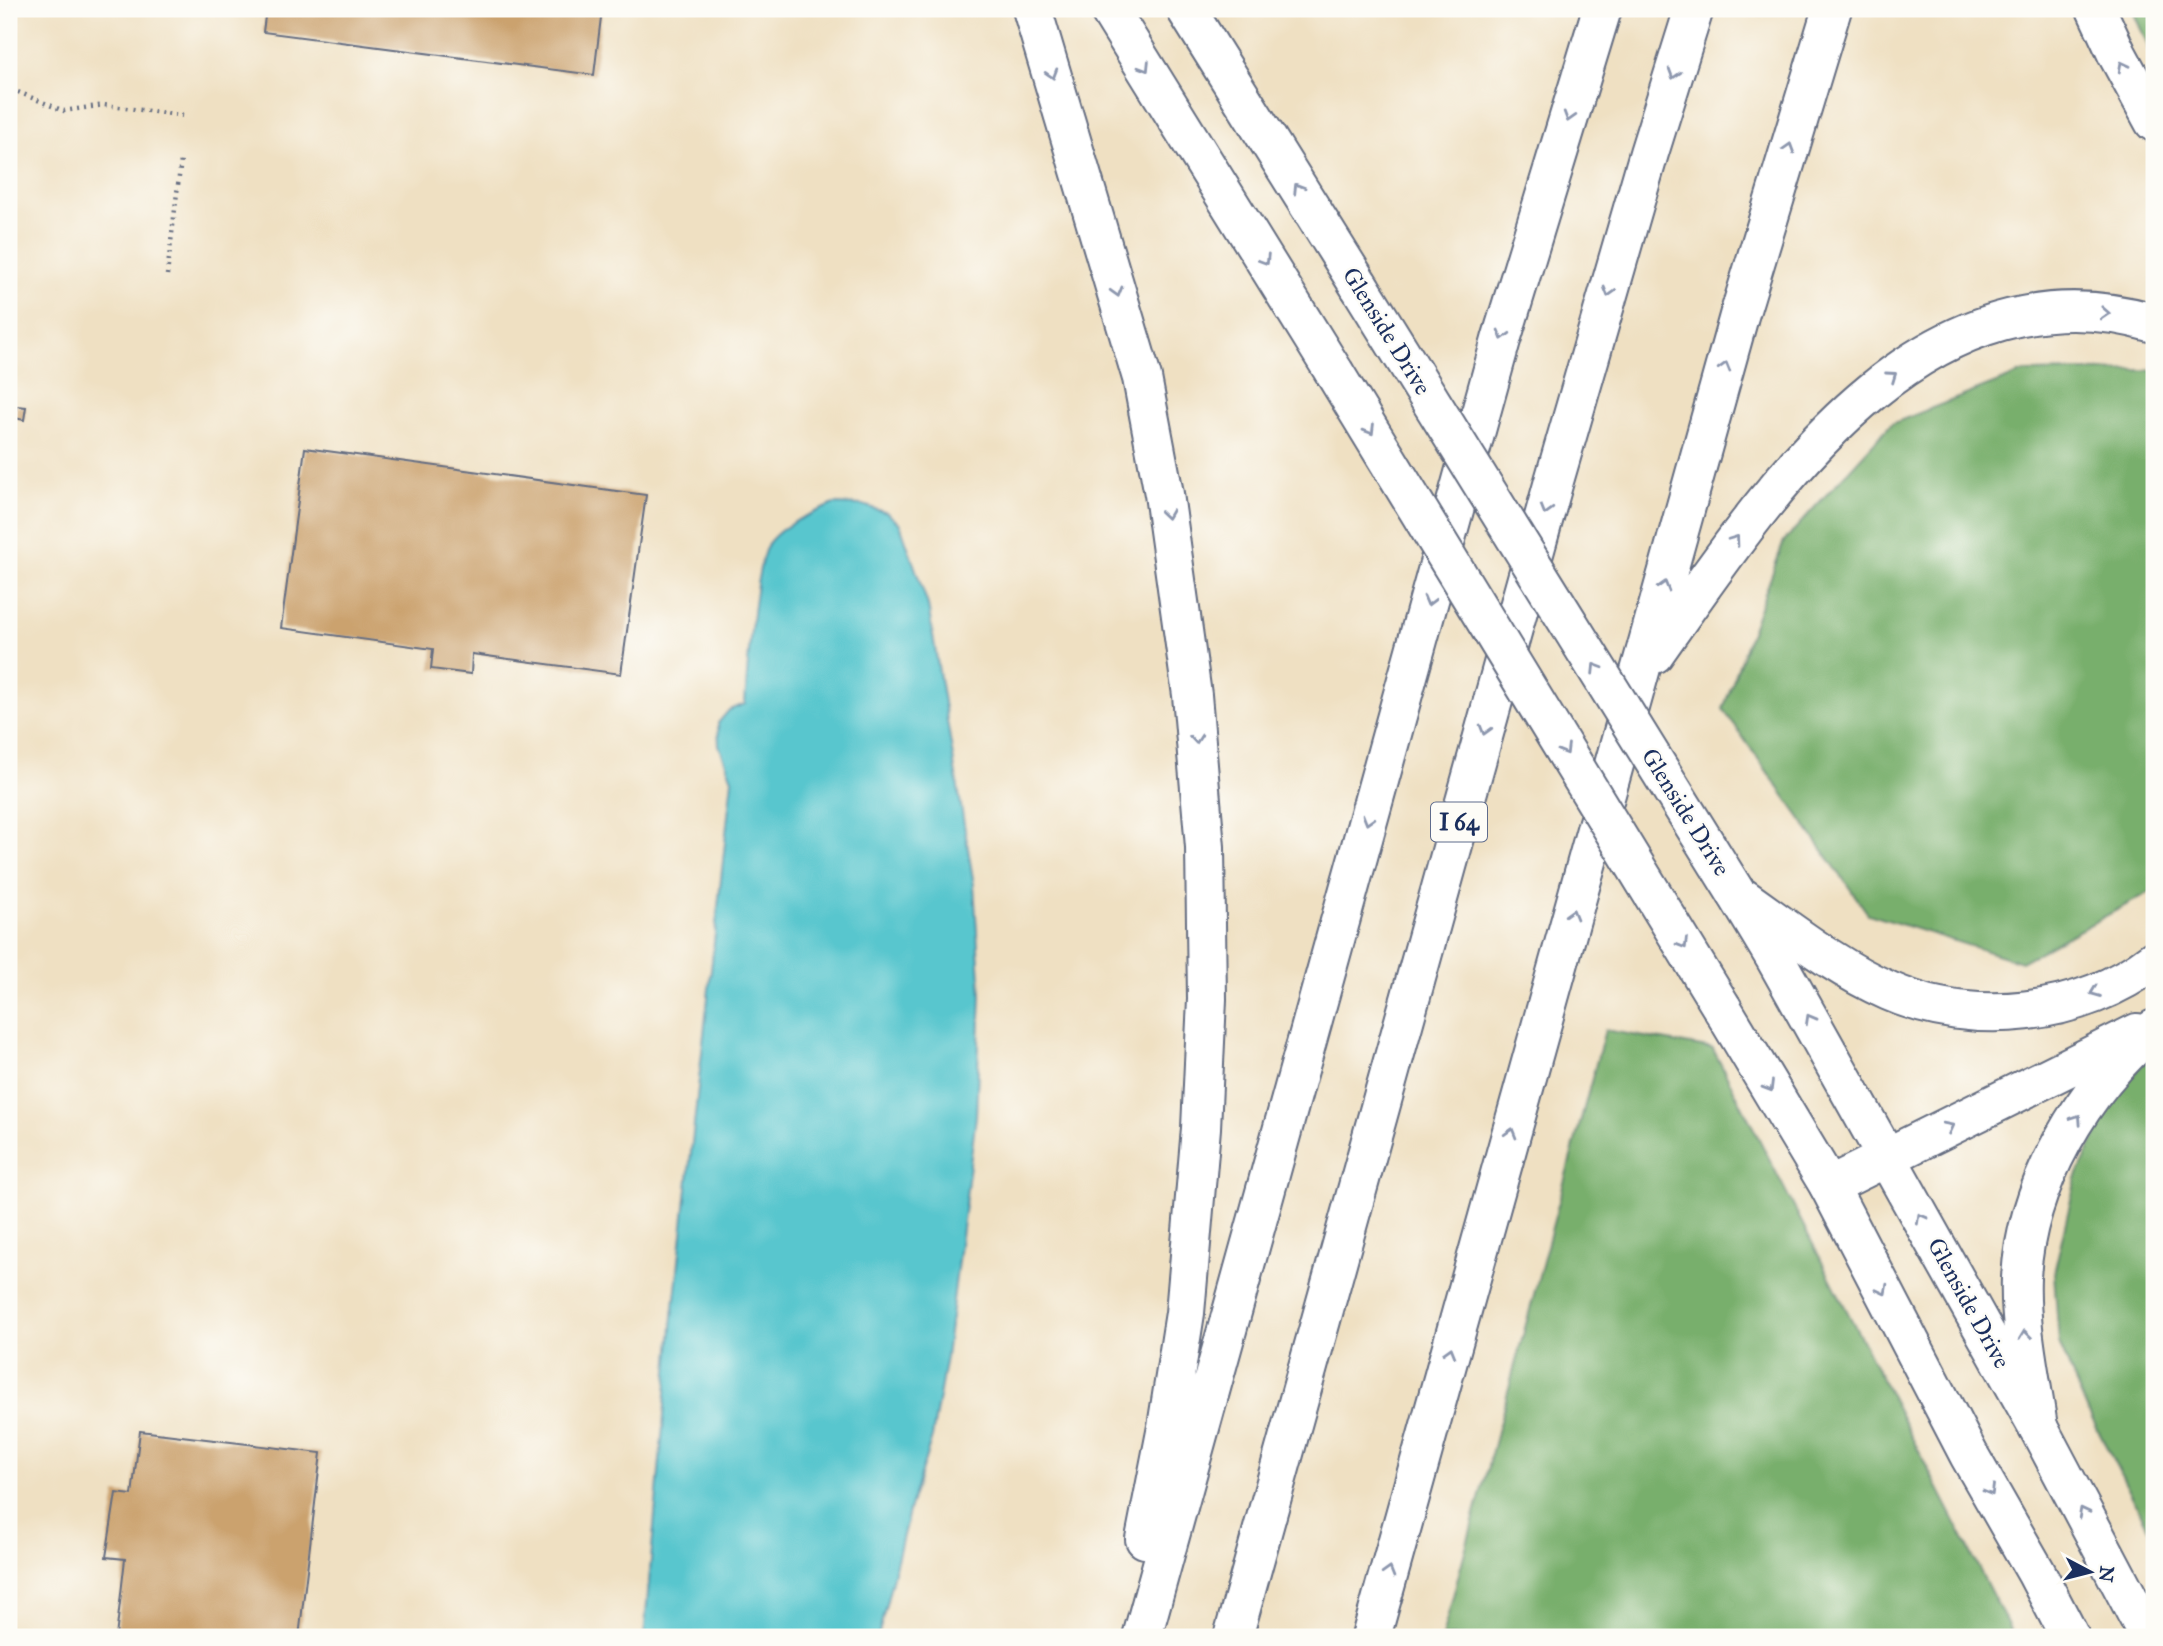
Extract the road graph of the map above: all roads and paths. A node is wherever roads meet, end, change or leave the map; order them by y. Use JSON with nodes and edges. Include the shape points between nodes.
{"nodes":[{"id":1,"x":1032,"y":9,"type":"edge"},
{"id":2,"x":1109,"y":9,"type":"edge"},
{"id":3,"x":1186,"y":9,"type":"edge"},
{"id":4,"x":1600,"y":9,"type":"edge"},
{"id":5,"x":1695,"y":9,"type":"edge"},
{"id":6,"x":1832,"y":9,"type":"edge"},
{"id":7,"x":2096,"y":9,"type":"edge"},
{"id":8,"x":18,"y":92,"type":"dead end"},
{"id":9,"x":186,"y":116,"type":"dead end"},
{"id":10,"x":2154,"y":122,"type":"edge"},
{"id":11,"x":181,"y":160,"type":"dead end"},
{"id":12,"x":167,"y":275,"type":"dead end"},
{"id":13,"x":2154,"y":323,"type":"edge"},
{"id":14,"x":1639,"y":675,"type":"junction"},
{"id":15,"x":1736,"y":892,"type":"junction"},
{"id":16,"x":2154,"y":960,"type":"edge"},
{"id":17,"x":2154,"y":1027,"type":"edge"},
{"id":18,"x":1888,"y":1158,"type":"junction"},
{"id":19,"x":1829,"y":1186,"type":"junction"},
{"id":20,"x":2038,"y":1427,"type":"junction"},
{"id":21,"x":1126,"y":1637,"type":"edge"},
{"id":22,"x":1142,"y":1637,"type":"edge"},
{"id":23,"x":1233,"y":1637,"type":"edge"},
{"id":24,"x":1371,"y":1637,"type":"edge"},
{"id":25,"x":2070,"y":1637,"type":"edge"},
{"id":26,"x":2149,"y":1637,"type":"edge"}],
"edges":[{"from":1,"to":21,"type":"main road","one_way":true,"via":[[1142,378],[1164,494],[1192,695],[1205,847],[1207,1012],[1185,1313]]},
{"from":2,"to":19,"type":"main road","one_way":true,"bridge":true},
{"from":15,"to":3,"type":"main road","name":"Glenside Drive","one_way":true,"bridge":true},
{"from":4,"to":22,"type":"main road","one_way":true,"via":[[1502,340]]},
{"from":5,"to":23,"type":"main road","number":"I 64","one_way":true,"via":[[1554,481]]},
{"from":14,"to":6,"type":"main road","one_way":true,"via":[[1739,316]]},
{"from":10,"to":7,"type":"main road","one_way":true},
{"from":8,"to":9,"type":"path","via":[[64,111],[104,106]]},
{"from":11,"to":12,"type":"path"},
{"from":14,"to":13,"type":"main road","one_way":true,"via":[[1786,475],[1846,412],[1890,376],[1941,345],[2003,321],[2049,313],[2106,312]]},
{"from":24,"to":14,"type":"main road","one_way":true},
{"from":16,"to":15,"type":"main road","one_way":true,"via":[[2101,991],[2055,1006],[2010,1012],[1961,1010],[1890,991],[1838,964]]},
{"from":18,"to":15,"type":"main road","name":"Glenside Drive","one_way":true},
{"from":18,"to":17,"type":"main road","one_way":true},
{"from":20,"to":17,"type":"main road","one_way":true,"via":[[2021,1279],[2026,1235],[2061,1144],[2117,1064]]},
{"from":18,"to":19,"type":"main road"},
{"from":20,"to":18,"type":"main road","name":"Glenside Drive","one_way":true},
{"from":19,"to":25,"type":"main road","one_way":true},
{"from":26,"to":20,"type":"main road","name":"Glenside Drive","one_way":true}]}
